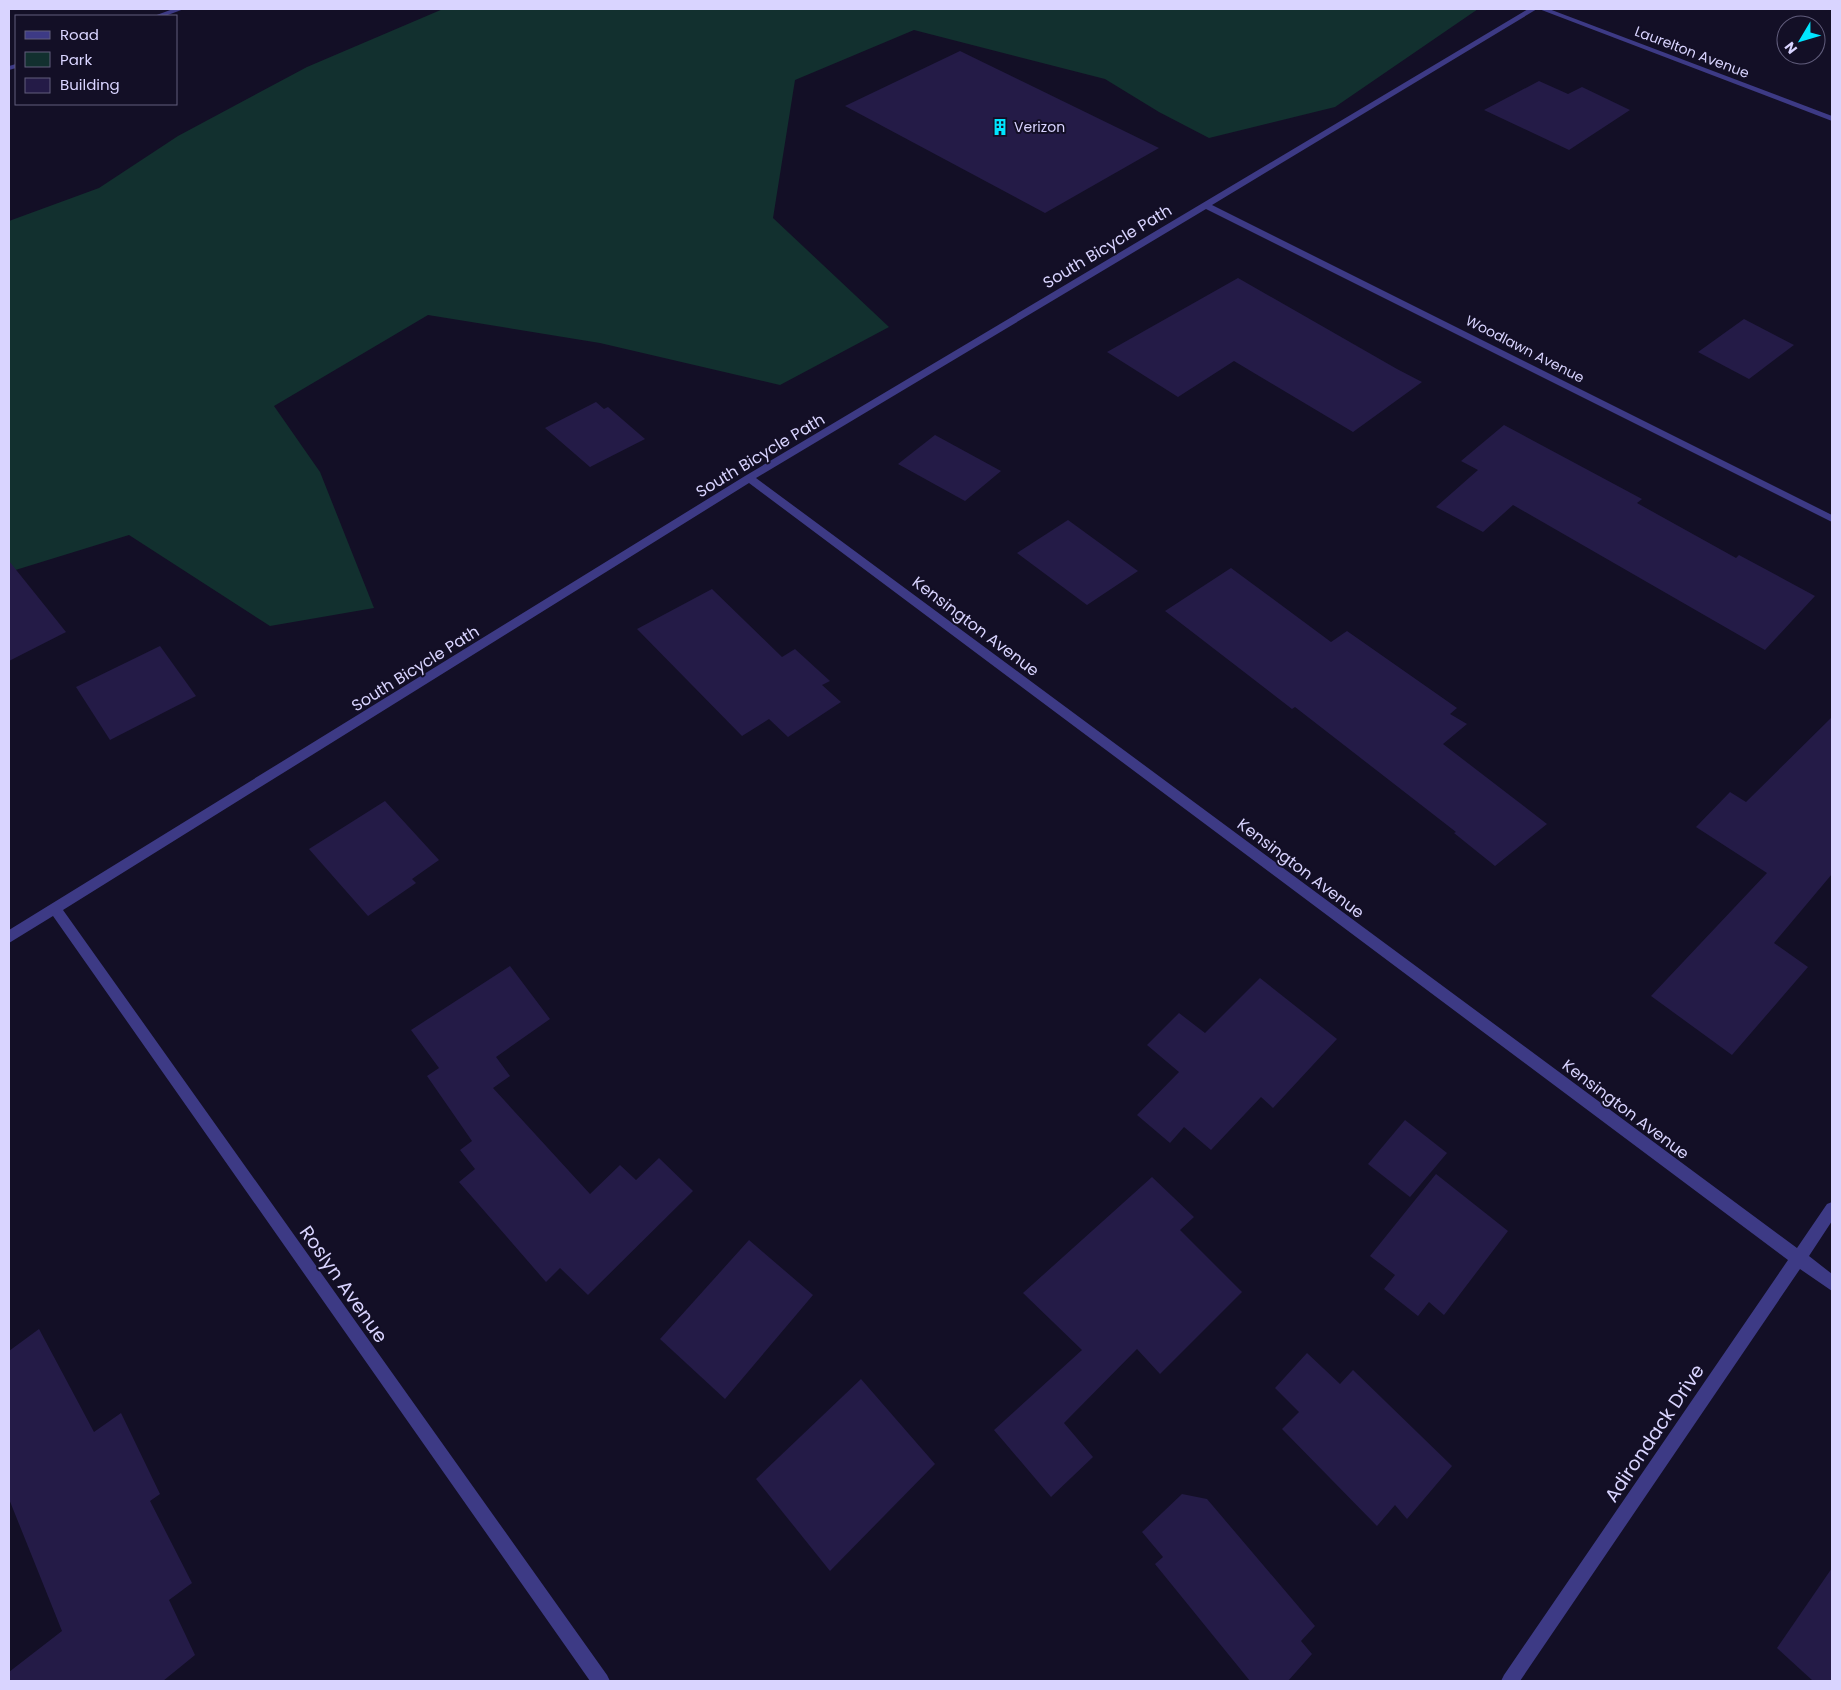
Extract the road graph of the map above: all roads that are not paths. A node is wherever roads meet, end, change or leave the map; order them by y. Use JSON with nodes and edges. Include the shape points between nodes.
{"nodes":[{"id":1,"x":180,"y":9,"type":"edge"},
{"id":2,"x":1533,"y":9,"type":"edge"},
{"id":3,"x":1543,"y":9,"type":"edge"},
{"id":4,"x":161,"y":15,"type":"edge"},
{"id":5,"x":1832,"y":119,"type":"edge"},
{"id":6,"x":1205,"y":205,"type":"junction"},
{"id":7,"x":749,"y":478,"type":"junction"},
{"id":8,"x":1832,"y":519,"type":"edge"},
{"id":9,"x":55,"y":909,"type":"junction"},
{"id":10,"x":9,"y":937,"type":"edge"},
{"id":11,"x":1832,"y":1209,"type":"edge"},
{"id":12,"x":1798,"y":1257,"type":"junction"},
{"id":13,"x":1832,"y":1284,"type":"edge"},
{"id":14,"x":601,"y":1681,"type":"edge"},
{"id":15,"x":1510,"y":1681,"type":"edge"}],
"edges":[{"from":1,"to":4,"type":"street"},
{"from":2,"to":6,"type":"street","name":"South Bicycle Path"},
{"from":3,"to":5,"type":"street","name":"Laurelton Avenue"},
{"from":6,"to":7,"type":"street","name":"South Bicycle Path"},
{"from":6,"to":8,"type":"street","name":"Woodlawn Avenue"},
{"from":7,"to":9,"type":"street","name":"South Bicycle Path"},
{"from":7,"to":12,"type":"street","name":"Kensington Avenue"},
{"from":9,"to":10,"type":"street","name":"South Bicycle Path"},
{"from":9,"to":14,"type":"street","name":"Roslyn Avenue"},
{"from":11,"to":12,"type":"street","name":"Adirondack Drive"},
{"from":12,"to":13,"type":"street","name":"Kensington Avenue"},
{"from":12,"to":15,"type":"street","name":"Adirondack Drive"}]}
